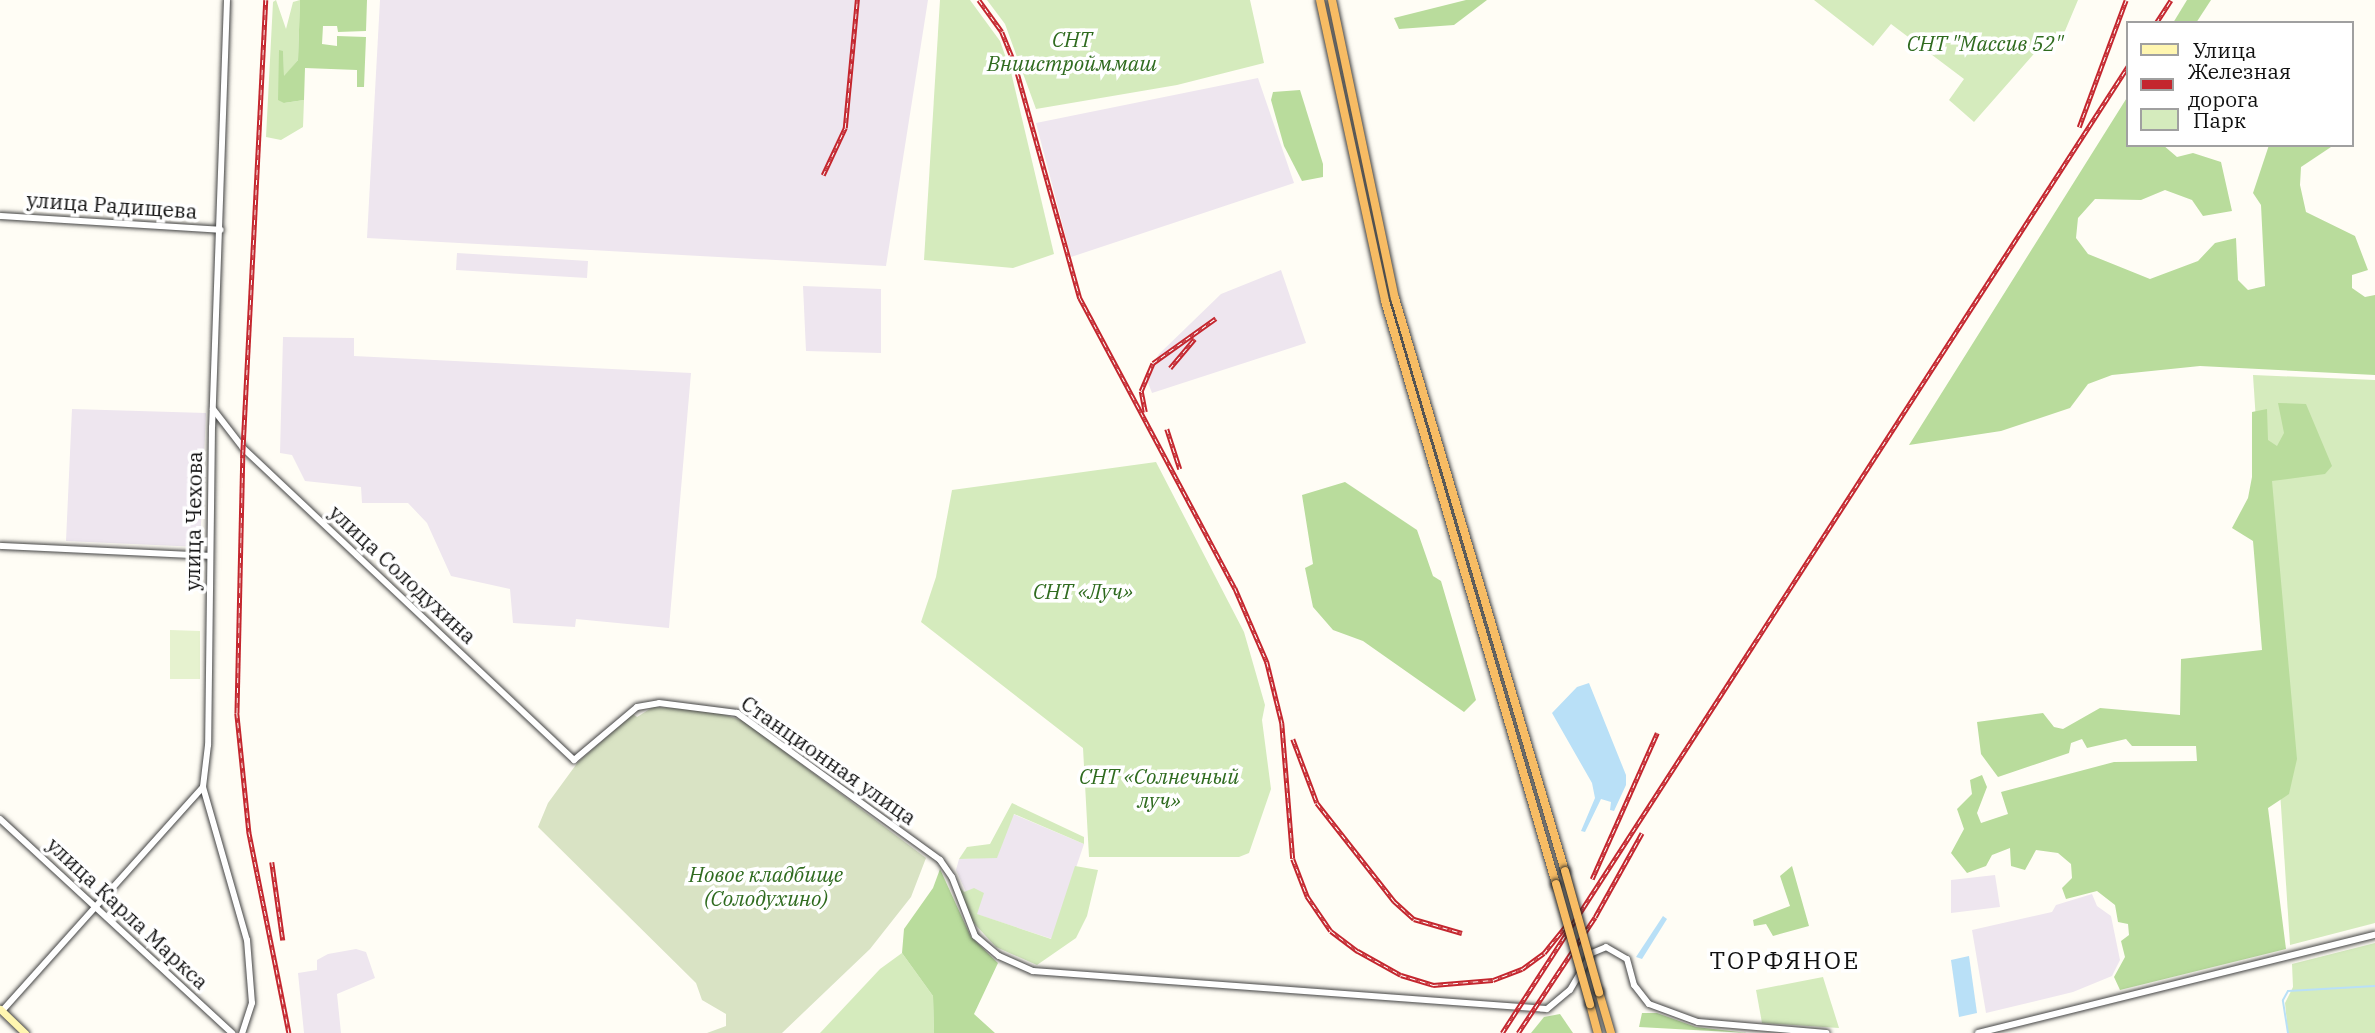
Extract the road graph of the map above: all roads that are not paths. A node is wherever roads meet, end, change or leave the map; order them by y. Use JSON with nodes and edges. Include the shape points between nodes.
{"nodes":[{"id":1,"x":227,"y":0,"type":"edge"},
{"id":2,"x":1320,"y":0,"type":"edge"},
{"id":3,"x":1332,"y":0,"type":"edge"},
{"id":4,"x":0,"y":216,"type":"edge"},
{"id":5,"x":221,"y":230,"type":"junction"},
{"id":6,"x":213,"y":409,"type":"junction"},
{"id":7,"x":224,"y":426,"type":"junction"},
{"id":8,"x":212,"y":427,"type":"junction"},
{"id":9,"x":0,"y":546,"type":"edge"},
{"id":10,"x":210,"y":556,"type":"junction"},
{"id":11,"x":574,"y":760,"type":"joint"},
{"id":12,"x":203,"y":787,"type":"junction"},
{"id":13,"x":0,"y":819,"type":"edge"},
{"id":14,"x":95,"y":906,"type":"junction"},
{"id":15,"x":2375,"y":935,"type":"edge"},
{"id":16,"x":1,"y":1010,"type":"edge"},
{"id":17,"x":25,"y":1033,"type":"edge"},
{"id":18,"x":232,"y":1033,"type":"edge"},
{"id":19,"x":242,"y":1033,"type":"edge"},
{"id":20,"x":1598,"y":1033,"type":"edge"},
{"id":21,"x":1611,"y":1033,"type":"edge"},
{"id":22,"x":1827,"y":1033,"type":"edge"},
{"id":23,"x":1978,"y":1033,"type":"edge"}],
"edges":[{"from":1,"to":5,"type":"street","name":"улица Чехова"},
{"from":2,"to":20,"type":"highway","bridge":true,"via":[[1385,301]]},
{"from":3,"to":21,"type":"highway","bridge":true,"via":[[1395,298]]},
{"from":4,"to":5,"type":"street","name":"улица Радищева"},
{"from":5,"to":6,"type":"street","name":"улица Чехова"},
{"from":6,"to":7,"type":"street","name":"улица Солодухина"},
{"from":6,"to":8,"type":"street","name":"улица Чехова"},
{"from":7,"to":8,"type":"street"},
{"from":7,"to":11,"type":"street","name":"улица Солодухина"},
{"from":8,"to":10,"type":"street","name":"улица Чехова"},
{"from":9,"to":10,"type":"street"},
{"from":10,"to":12,"type":"street","name":"улица Чехова","via":[[208,745]]},
{"from":11,"to":22,"type":"street","name":"Станционная улица","via":[[637,707],[659,703],[727,710],[746,719],[948,869],[975,936],[1013,963],[1044,974],[1547,1009],[1570,990],[1592,953],[1606,947],[1627,959],[1634,985],[1649,1004],[1698,1022]]},
{"from":12,"to":14,"type":"street"},
{"from":12,"to":19,"type":"street","name":"улица Чехова","via":[[247,940],[252,1003]]},
{"from":13,"to":14,"type":"street","name":"улица Карла Маркса"},
{"from":14,"to":16,"type":"street"},
{"from":14,"to":18,"type":"street","name":"улица Карла Маркса"},
{"from":15,"to":23,"type":"street"},
{"from":16,"to":17,"type":"main road"}]}
